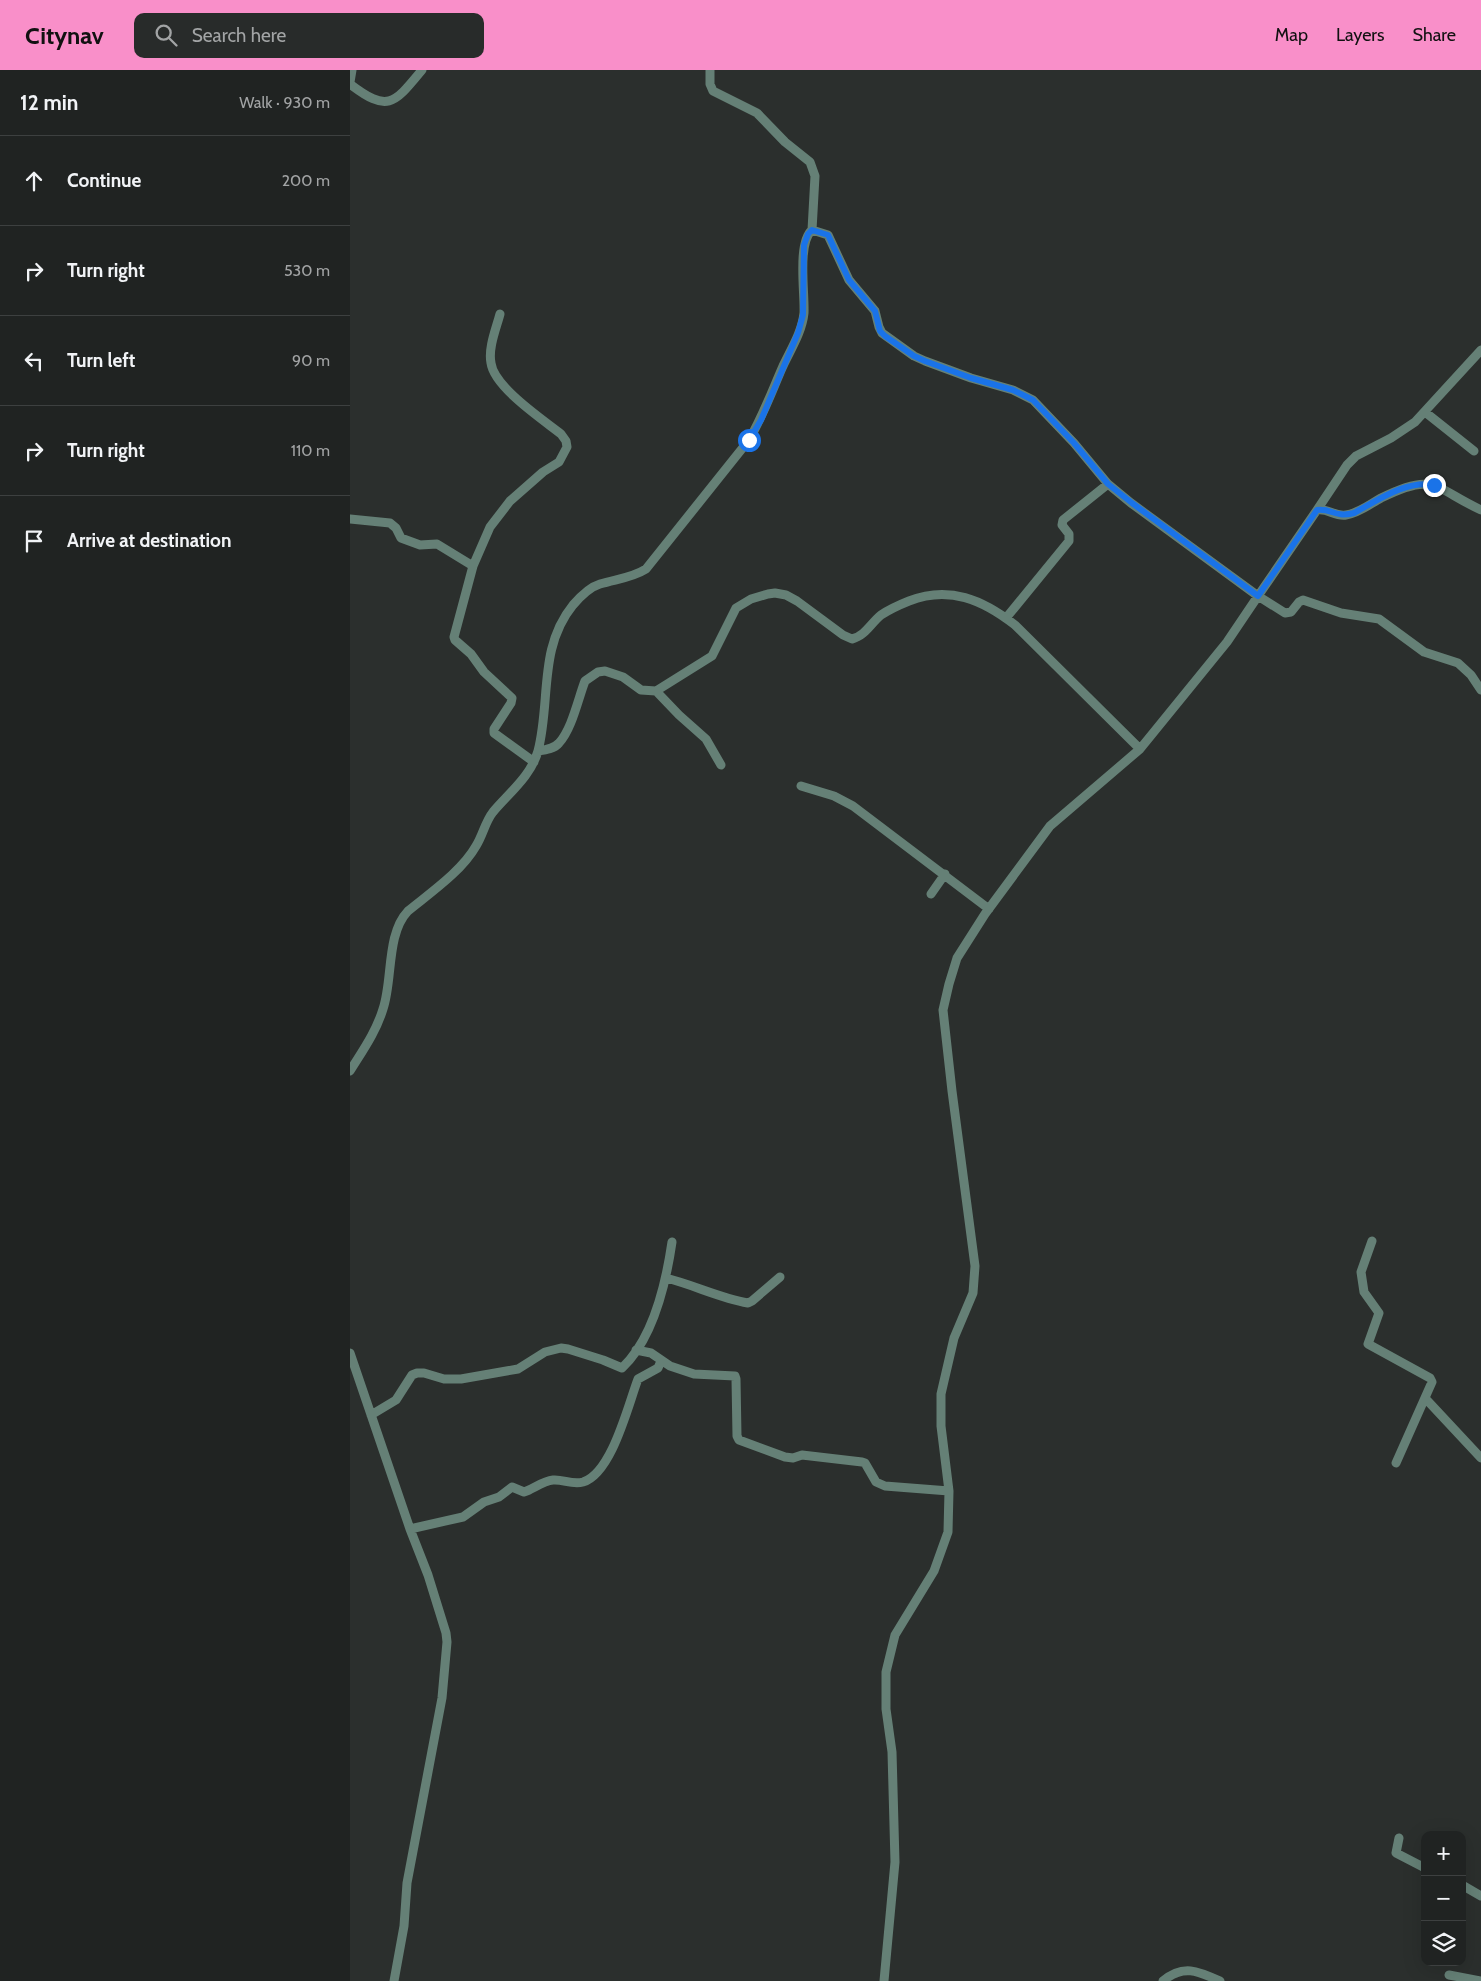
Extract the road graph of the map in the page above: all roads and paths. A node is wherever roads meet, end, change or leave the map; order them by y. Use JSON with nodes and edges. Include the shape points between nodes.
{"nodes":[{"id":1,"x":352,"y":70,"type":"edge"},
{"id":2,"x":422,"y":70,"type":"edge"},
{"id":3,"x":710,"y":70,"type":"edge"},
{"id":4,"x":350,"y":83,"type":"edge"},
{"id":5,"x":812,"y":230,"type":"junction"},
{"id":6,"x":500,"y":314,"type":"dead end"},
{"id":7,"x":1481,"y":350,"type":"edge"},
{"id":8,"x":1425,"y":412,"type":"junction"},
{"id":9,"x":1474,"y":451,"type":"dead end"},
{"id":10,"x":1108,"y":484,"type":"junction"},
{"id":11,"x":1317,"y":510,"type":"junction"},
{"id":12,"x":1481,"y":510,"type":"edge"},
{"id":13,"x":350,"y":519,"type":"edge"},
{"id":14,"x":473,"y":566,"type":"junction"},
{"id":15,"x":1258,"y":596,"type":"junction"},
{"id":16,"x":1006,"y":618,"type":"junction"},
{"id":17,"x":1481,"y":690,"type":"edge"},
{"id":18,"x":656,"y":691,"type":"junction"},
{"id":19,"x":1140,"y":749,"type":"junction"},
{"id":20,"x":538,"y":751,"type":"junction"},
{"id":21,"x":534,"y":762,"type":"junction"},
{"id":22,"x":721,"y":765,"type":"dead end"},
{"id":23,"x":801,"y":786,"type":"dead end"},
{"id":24,"x":945,"y":874,"type":"junction"},
{"id":25,"x":931,"y":894,"type":"dead end"},
{"id":26,"x":989,"y":908,"type":"junction"},
{"id":27,"x":350,"y":1071,"type":"edge"},
{"id":28,"x":1372,"y":1241,"type":"dead end"},
{"id":29,"x":672,"y":1242,"type":"dead end"},
{"id":30,"x":780,"y":1277,"type":"dead end"},
{"id":31,"x":666,"y":1278,"type":"junction"},
{"id":32,"x":636,"y":1350,"type":"junction"},
{"id":33,"x":350,"y":1353,"type":"edge"},
{"id":34,"x":661,"y":1361,"type":"junction"},
{"id":35,"x":1426,"y":1398,"type":"junction"},
{"id":36,"x":371,"y":1415,"type":"junction"},
{"id":37,"x":1481,"y":1458,"type":"edge"},
{"id":38,"x":1396,"y":1462,"type":"dead end"},
{"id":39,"x":949,"y":1491,"type":"junction"},
{"id":40,"x":410,"y":1530,"type":"junction"},
{"id":41,"x":1400,"y":1838,"type":"dead end"},
{"id":42,"x":1421,"y":1866,"type":"edge"},
{"id":43,"x":1466,"y":1887,"type":"edge"},
{"id":44,"x":1481,"y":1896,"type":"edge"},
{"id":45,"x":1449,"y":1975,"type":"dead end"},
{"id":46,"x":1481,"y":1980,"type":"edge"},
{"id":47,"x":394,"y":1981,"type":"edge"},
{"id":48,"x":884,"y":1981,"type":"edge"},
{"id":49,"x":1162,"y":1981,"type":"edge"},
{"id":50,"x":1220,"y":1981,"type":"edge"}],
"edges":[{"from":1,"to":4,"type":"street"},
{"from":2,"to":4,"type":"street","via":[[404,92],[387,102],[368,98]]},
{"from":3,"to":5,"type":"street","via":[[713,91],[757,113],[781,139],[810,162],[815,176]]},
{"from":5,"to":10,"type":"street","via":[[828,235],[849,280],[875,311],[880,331],[885,336],[925,361],[1013,390],[1033,400]]},
{"from":5,"to":20,"type":"street","via":[[804,245],[801,324],[761,420],[749,440],[646,569],[598,585],[574,604],[565,616],[550,650]]},
{"from":6,"to":14,"type":"street","via":[[492,347],[493,371],[518,401],[561,434],[568,447],[559,462],[502,509],[485,536]]},
{"from":7,"to":8,"type":"street"},
{"from":8,"to":9,"type":"street"},
{"from":8,"to":11,"type":"street","via":[[1405,429],[1356,456],[1342,471]]},
{"from":10,"to":15,"type":"street"},
{"from":10,"to":16,"type":"street","via":[[1063,520],[1069,541]]},
{"from":11,"to":12,"type":"street","via":[[1345,515],[1354,513],[1404,488],[1424,483],[1445,490]]},
{"from":11,"to":15,"type":"street"},
{"from":13,"to":14,"type":"street","via":[[390,524],[402,538],[420,545],[437,544]]},
{"from":14,"to":21,"type":"street","via":[[454,638],[512,698],[494,733]]},
{"from":15,"to":17,"type":"street","via":[[1285,613],[1291,612],[1304,600],[1344,614],[1379,619],[1424,652],[1458,663]]},
{"from":15,"to":19,"type":"street","via":[[1227,642]]},
{"from":16,"to":18,"type":"street","via":[[976,601],[940,593],[893,607],[863,634],[852,639],[797,601],[781,594],[768,594],[736,608],[712,656]]},
{"from":16,"to":19,"type":"street"},
{"from":18,"to":20,"type":"street","via":[[641,690],[615,673],[605,671],[590,676],[559,744]]},
{"from":18,"to":22,"type":"street","via":[[706,739]]},
{"from":19,"to":26,"type":"street","via":[[1050,826]]},
{"from":20,"to":21,"type":"street"},
{"from":21,"to":27,"type":"street","via":[[487,820],[476,847],[401,920],[384,1008],[369,1043]]},
{"from":23,"to":24,"type":"street","via":[[834,796],[853,806]]},
{"from":24,"to":25,"type":"street"},
{"from":24,"to":26,"type":"street"},
{"from":26,"to":39,"type":"street","via":[[957,958],[944,1010],[975,1266],[973,1292],[954,1338],[941,1394],[941,1426]]},
{"from":28,"to":35,"type":"street","via":[[1361,1269],[1364,1292],[1379,1313],[1368,1344],[1430,1378],[1432,1382]]},
{"from":29,"to":31,"type":"street"},
{"from":30,"to":31,"type":"street","via":[[748,1303]]},
{"from":31,"to":32,"type":"street","via":[[658,1308]]},
{"from":32,"to":34,"type":"street"},
{"from":32,"to":36,"type":"street","via":[[622,1368],[561,1348],[545,1352],[518,1369],[461,1379],[417,1373],[412,1375],[396,1400]]},
{"from":33,"to":36,"type":"street"},
{"from":34,"to":39,"type":"street","via":[[694,1374],[736,1377],[739,1440],[785,1458],[802,1454],[865,1463],[873,1478],[884,1486]]},
{"from":34,"to":40,"type":"street","via":[[658,1368],[638,1378],[612,1447],[603,1466],[592,1477],[578,1483],[552,1480],[524,1492],[512,1487],[463,1517]]},
{"from":35,"to":37,"type":"street"},
{"from":35,"to":38,"type":"street"},
{"from":36,"to":40,"type":"street"},
{"from":39,"to":48,"type":"street","via":[[948,1532],[941,1554],[931,1577],[895,1634],[886,1672],[895,1862]]},
{"from":40,"to":47,"type":"street","via":[[428,1575],[447,1642],[442,1698]]},
{"from":41,"to":42,"type":"street","via":[[1396,1853]]},
{"from":43,"to":44,"type":"street"},
{"from":45,"to":46,"type":"street"},
{"from":49,"to":50,"type":"street","via":[[1176,1973],[1193,1970]]}]}
